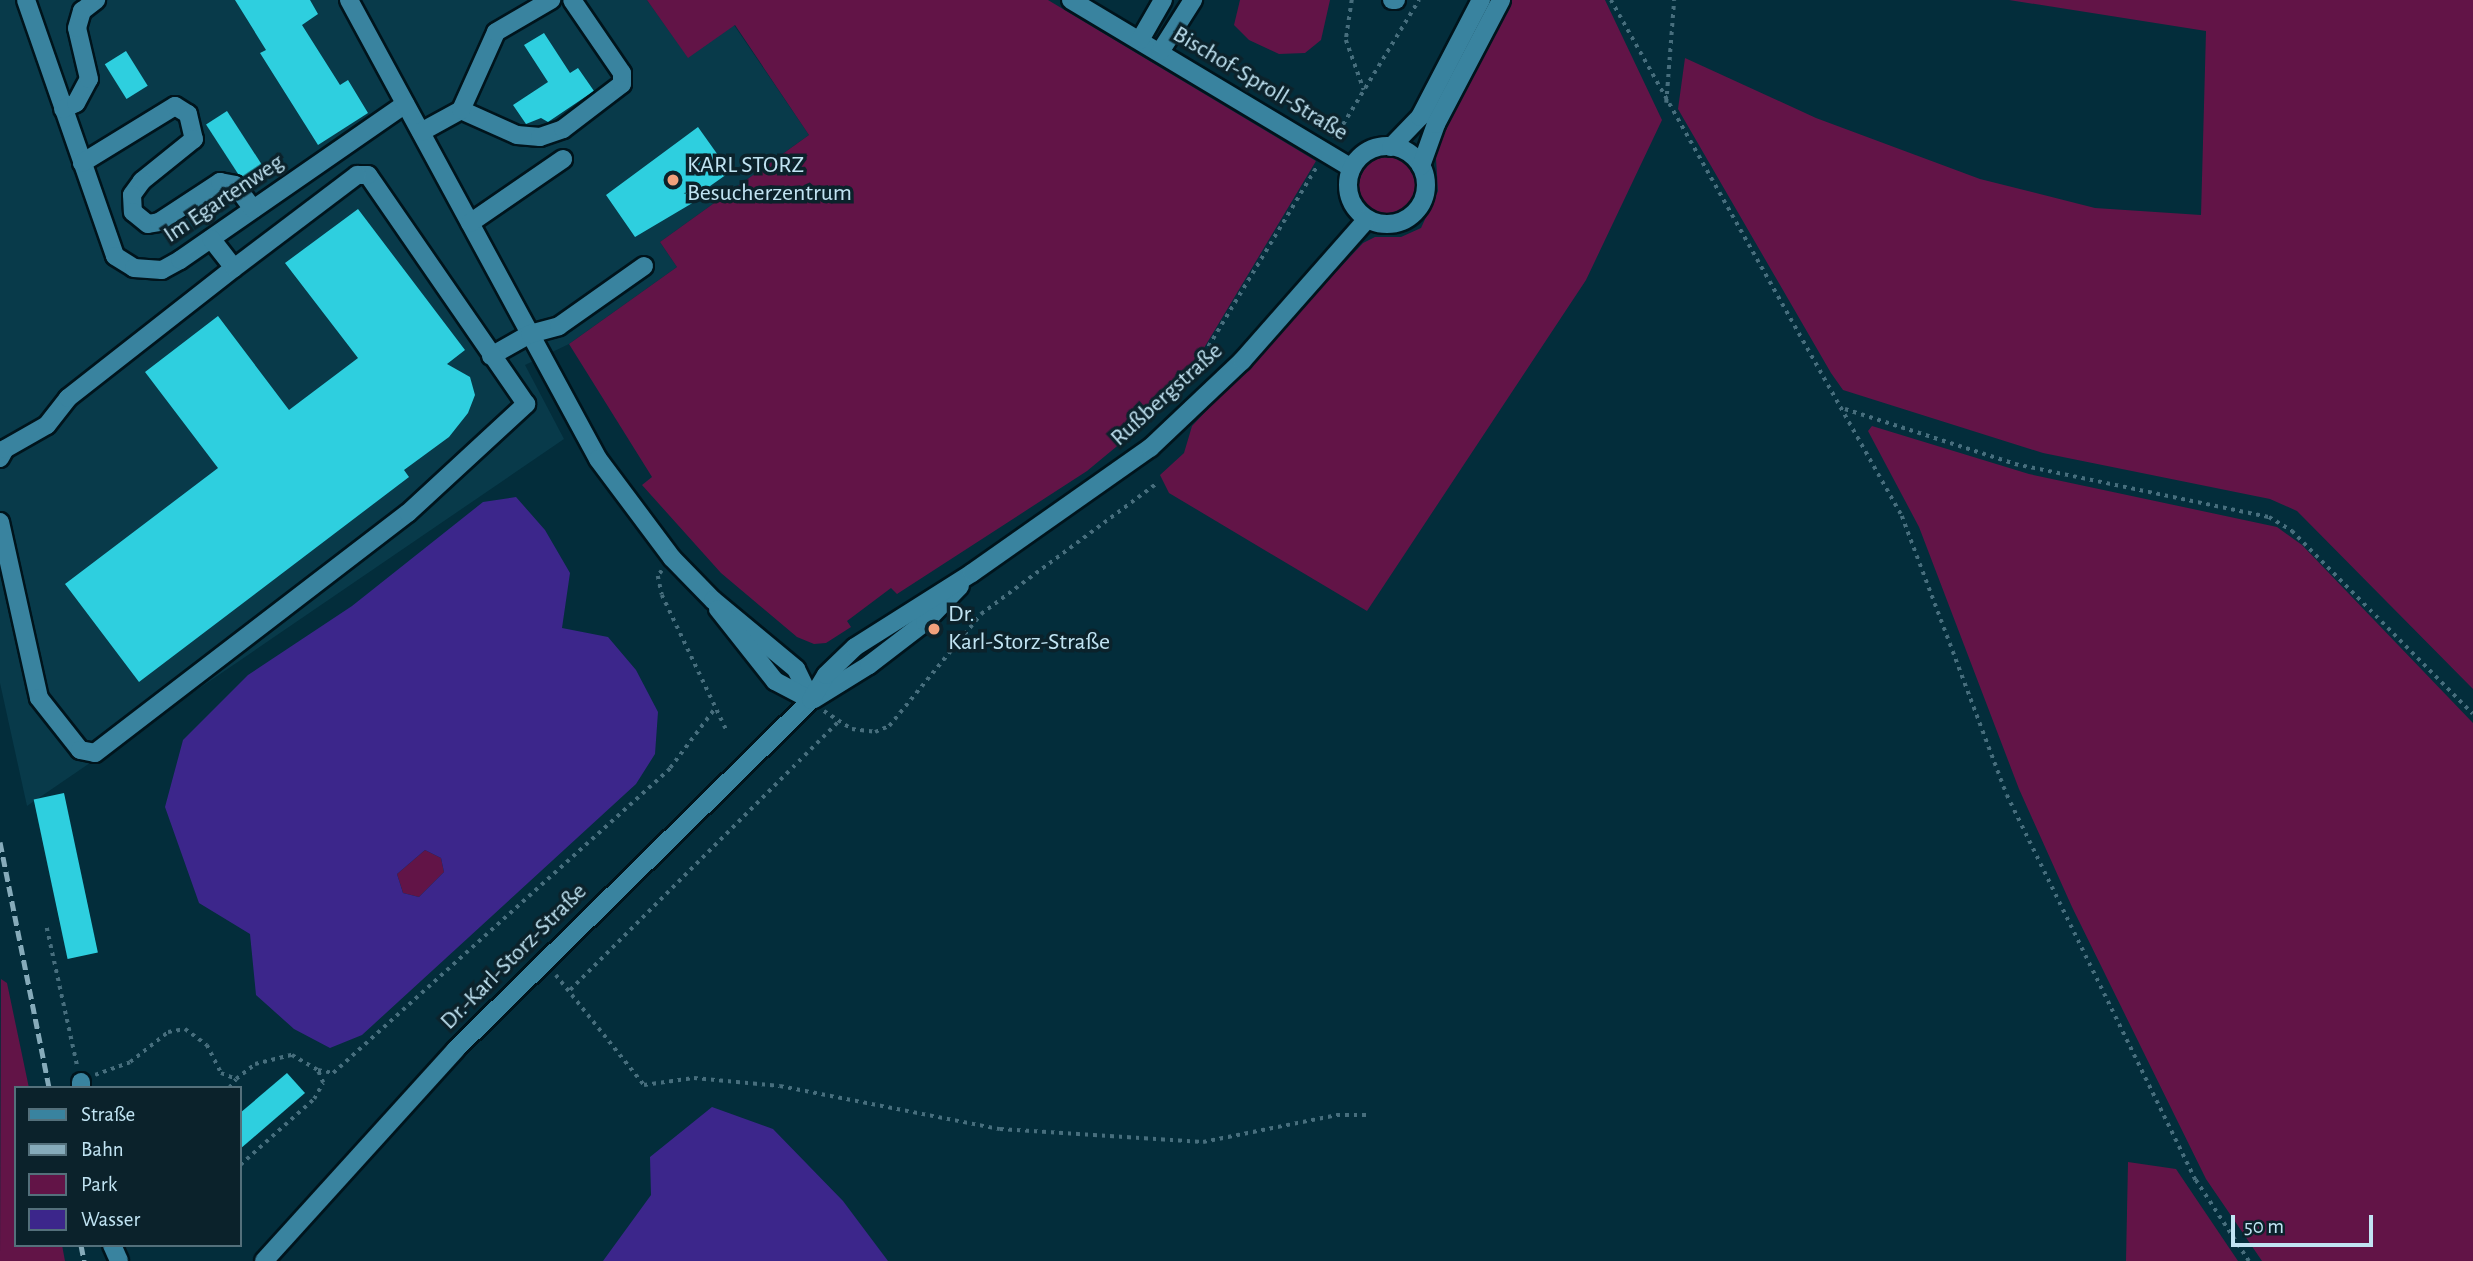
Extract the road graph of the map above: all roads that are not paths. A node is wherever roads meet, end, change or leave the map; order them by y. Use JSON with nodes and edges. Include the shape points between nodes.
{"nodes":[{"id":1,"x":26,"y":0,"type":"edge"},
{"id":2,"x":96,"y":0,"type":"edge"},
{"id":3,"x":349,"y":0,"type":"edge"},
{"id":4,"x":551,"y":0,"type":"edge"},
{"id":5,"x":572,"y":0,"type":"edge"},
{"id":6,"x":1071,"y":0,"type":"edge"},
{"id":7,"x":1163,"y":0,"type":"edge"},
{"id":8,"x":1194,"y":0,"type":"edge"},
{"id":9,"x":1481,"y":0,"type":"edge"},
{"id":10,"x":1501,"y":0,"type":"edge"},
{"id":11,"x":1140,"y":40,"type":"junction"},
{"id":12,"x":1160,"y":52,"type":"junction"},
{"id":13,"x":405,"y":104,"type":"junction"},
{"id":14,"x":64,"y":109,"type":"junction"},
{"id":15,"x":461,"y":110,"type":"junction"},
{"id":16,"x":421,"y":132,"type":"junction"},
{"id":17,"x":1391,"y":147,"type":"junction"},
{"id":18,"x":563,"y":159,"type":"dead end"},
{"id":19,"x":82,"y":163,"type":"junction"},
{"id":20,"x":1421,"y":166,"type":"junction"},
{"id":21,"x":1352,"y":168,"type":"junction"},
{"id":22,"x":253,"y":209,"type":"junction"},
{"id":23,"x":1367,"y":219,"type":"junction"},
{"id":24,"x":470,"y":223,"type":"junction"},
{"id":25,"x":211,"y":239,"type":"junction"},
{"id":26,"x":644,"y":266,"type":"dead end"},
{"id":27,"x":234,"y":268,"type":"junction"},
{"id":28,"x":530,"y":334,"type":"junction"},
{"id":29,"x":491,"y":356,"type":"junction"},
{"id":30,"x":0,"y":458,"type":"edge"},
{"id":31,"x":0,"y":522,"type":"edge"},
{"id":32,"x":811,"y":700,"type":"junction"},
{"id":33,"x":264,"y":1261,"type":"edge"}],
"edges":[{"from":1,"to":14,"type":"street","name":"Im Egartenweg"},
{"from":2,"to":14,"type":"street","via":[[82,10],[77,28],[89,79],[76,103]]},
{"from":3,"to":13,"type":"street"},
{"from":4,"to":15,"type":"street","via":[[496,32]]},
{"from":5,"to":15,"type":"street","via":[[622,74],[622,84],[563,129],[540,137],[517,135]]},
{"from":6,"to":11,"type":"street","name":"Bischof-Sproll-Straße"},
{"from":7,"to":11,"type":"street"},
{"from":8,"to":12,"type":"street"},
{"from":9,"to":17,"type":"street","via":[[1420,117]]},
{"from":10,"to":20,"type":"street","via":[[1436,124]]},
{"from":11,"to":12,"type":"street","name":"Bischof-Sproll-Straße"},
{"from":12,"to":21,"type":"street","name":"Bischof-Sproll-Straße"},
{"from":13,"to":16,"type":"street"},
{"from":13,"to":22,"type":"street","name":"Im Egartenweg"},
{"from":14,"to":19,"type":"street","name":"Im Egartenweg"},
{"from":15,"to":16,"type":"street"},
{"from":16,"to":24,"type":"street"},
{"from":17,"to":20,"type":"street"},
{"from":17,"to":21,"type":"street","via":[[1368,151]]},
{"from":18,"to":24,"type":"street"},
{"from":19,"to":22,"type":"street","via":[[175,106],[188,114],[194,139],[142,181],[132,194],[132,212],[148,224],[159,222],[220,183],[235,185]]},
{"from":19,"to":25,"type":"street","name":"Im Egartenweg","via":[[115,256],[134,268],[162,270]]},
{"from":20,"to":23,"type":"street","via":[[1426,188],[1418,209],[1388,225]]},
{"from":21,"to":23,"type":"street","via":[[1349,196]]},
{"from":22,"to":25,"type":"street","name":"Im Egartenweg"},
{"from":23,"to":32,"type":"street","name":"Rußbergstraße","via":[[1242,361],[1150,448],[972,573],[855,647],[826,675]]},
{"from":24,"to":28,"type":"street"},
{"from":25,"to":27,"type":"street"},
{"from":26,"to":28,"type":"street","via":[[559,326]]},
{"from":27,"to":29,"type":"street","via":[[357,176],[368,175]]},
{"from":27,"to":30,"type":"street","via":[[68,398],[47,425],[5,449]]},
{"from":28,"to":29,"type":"street"},
{"from":28,"to":32,"type":"street","via":[[598,459],[672,558],[713,600],[796,669]]},
{"from":29,"to":31,"type":"street","via":[[526,404],[408,513],[95,753],[80,750],[40,698]]},
{"from":32,"to":33,"type":"street","name":"Dr.-Karl-Storz-Straße","via":[[455,1050]]}]}
